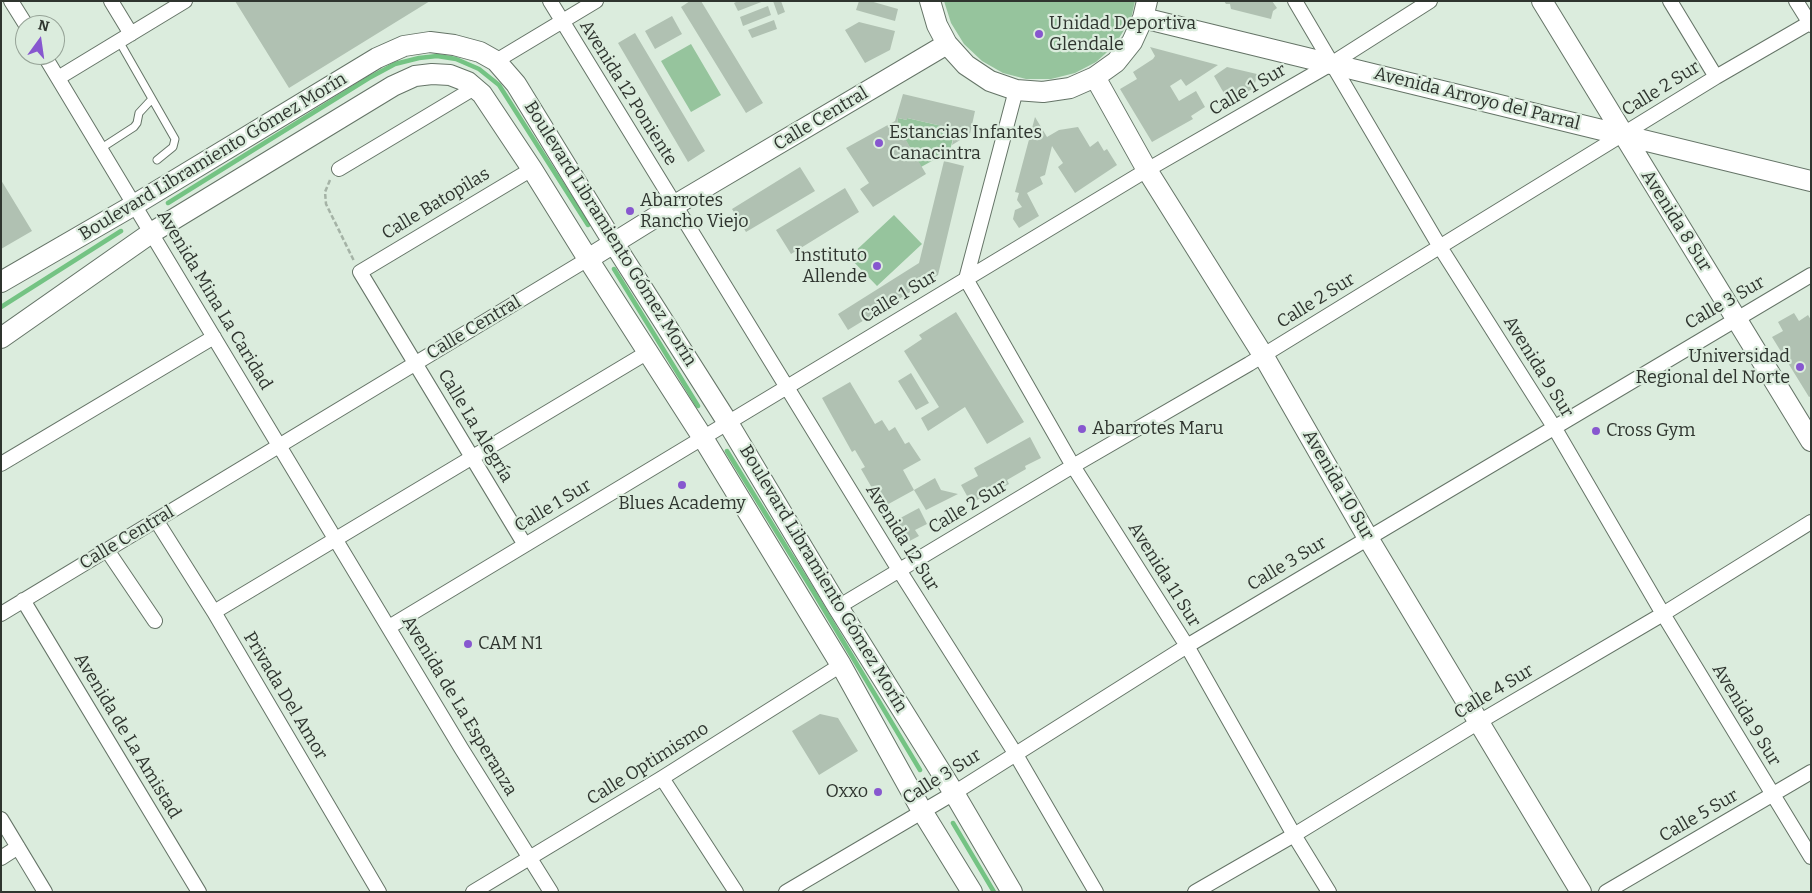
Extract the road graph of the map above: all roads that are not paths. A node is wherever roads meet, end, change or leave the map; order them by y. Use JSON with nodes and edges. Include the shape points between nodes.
{"nodes":[{"id":1,"x":11,"y":1,"type":"edge"},
{"id":2,"x":111,"y":1,"type":"edge"},
{"id":3,"x":185,"y":1,"type":"edge"},
{"id":4,"x":550,"y":1,"type":"edge"},
{"id":5,"x":596,"y":1,"type":"edge"},
{"id":6,"x":930,"y":1,"type":"edge"},
{"id":7,"x":1295,"y":1,"type":"edge"},
{"id":8,"x":1430,"y":1,"type":"edge"},
{"id":9,"x":1542,"y":1,"type":"edge"},
{"id":10,"x":1670,"y":1,"type":"edge"},
{"id":11,"x":1796,"y":1,"type":"edge"},
{"id":12,"x":1145,"y":10,"type":"edge"},
{"id":13,"x":20,"y":15,"type":"edge"},
{"id":14,"x":562,"y":21,"type":"junction"},
{"id":15,"x":1810,"y":23,"type":"edge"},
{"id":16,"x":124,"y":38,"type":"junction"},
{"id":17,"x":947,"y":44,"type":"junction"},
{"id":18,"x":496,"y":60,"type":"junction"},
{"id":19,"x":1331,"y":64,"type":"junction"},
{"id":20,"x":50,"y":65,"type":"edge"},
{"id":21,"x":1095,"y":77,"type":"junction"},
{"id":22,"x":1716,"y":77,"type":"junction"},
{"id":23,"x":58,"y":78,"type":"junction"},
{"id":24,"x":476,"y":87,"type":"junction"},
{"id":25,"x":1016,"y":90,"type":"junction"},
{"id":26,"x":152,"y":99,"type":"junction"},
{"id":27,"x":1623,"y":135,"type":"junction"},
{"id":28,"x":100,"y":149,"type":"junction"},
{"id":29,"x":157,"y":160,"type":"dead end"},
{"id":30,"x":339,"y":169,"type":"road end"},
{"id":31,"x":532,"y":169,"type":"junction"},
{"id":32,"x":1147,"y":170,"type":"junction"},
{"id":33,"x":1811,"y":181,"type":"edge"},
{"id":34,"x":134,"y":204,"type":"junction"},
{"id":35,"x":675,"y":204,"type":"junction"},
{"id":36,"x":151,"y":233,"type":"junction"},
{"id":37,"x":613,"y":242,"type":"junction"},
{"id":38,"x":1440,"y":247,"type":"junction"},
{"id":39,"x":588,"y":259,"type":"junction"},
{"id":40,"x":360,"y":272,"type":"joint"},
{"id":41,"x":1811,"y":275,"type":"edge"},
{"id":42,"x":966,"y":279,"type":"junction"},
{"id":43,"x":1,"y":282,"type":"edge"},
{"id":44,"x":1736,"y":318,"type":"junction"},
{"id":45,"x":214,"y":337,"type":"junction"},
{"id":46,"x":1,"y":338,"type":"edge"},
{"id":47,"x":648,"y":352,"type":"junction"},
{"id":48,"x":1263,"y":356,"type":"junction"},
{"id":49,"x":415,"y":364,"type":"junction"},
{"id":50,"x":787,"y":387,"type":"junction"},
{"id":51,"x":728,"y":423,"type":"junction"},
{"id":52,"x":1554,"y":427,"type":"junction"},
{"id":53,"x":703,"y":438,"type":"junction"},
{"id":54,"x":1811,"y":441,"type":"edge"},
{"id":55,"x":280,"y":446,"type":"junction"},
{"id":56,"x":472,"y":457,"type":"junction"},
{"id":57,"x":1,"y":464,"type":"edge"},
{"id":58,"x":1073,"y":466,"type":"junction"},
{"id":59,"x":156,"y":520,"type":"junction"},
{"id":60,"x":1811,"y":522,"type":"edge"},
{"id":61,"x":1368,"y":538,"type":"junction"},
{"id":62,"x":336,"y":539,"type":"junction"},
{"id":63,"x":525,"y":545,"type":"junction"},
{"id":64,"x":107,"y":550,"type":"junction"},
{"id":65,"x":898,"y":570,"type":"junction"},
{"id":66,"x":23,"y":600,"type":"junction"},
{"id":67,"x":838,"y":607,"type":"junction"},
{"id":68,"x":214,"y":612,"type":"junction"},
{"id":69,"x":1,"y":614,"type":"edge"},
{"id":70,"x":1663,"y":614,"type":"junction"},
{"id":71,"x":155,"y":621,"type":"dead end"},
{"id":72,"x":389,"y":627,"type":"junction"},
{"id":73,"x":1187,"y":646,"type":"junction"},
{"id":74,"x":841,"y":665,"type":"junction"},
{"id":75,"x":1479,"y":722,"type":"junction"},
{"id":76,"x":1015,"y":752,"type":"junction"},
{"id":77,"x":1811,"y":772,"type":"edge"},
{"id":78,"x":662,"y":778,"type":"junction"},
{"id":79,"x":954,"y":793,"type":"junction"},
{"id":80,"x":1772,"y":795,"type":"junction"},
{"id":81,"x":922,"y":812,"type":"junction"},
{"id":82,"x":1,"y":819,"type":"edge"},
{"id":83,"x":1294,"y":835,"type":"junction"},
{"id":84,"x":18,"y":847,"type":"junction"},
{"id":85,"x":1811,"y":857,"type":"edge"},
{"id":86,"x":1,"y":858,"type":"edge"},
{"id":87,"x":530,"y":858,"type":"junction"},
{"id":88,"x":45,"y":892,"type":"edge"},
{"id":89,"x":199,"y":892,"type":"edge"},
{"id":90,"x":379,"y":892,"type":"edge"},
{"id":91,"x":473,"y":892,"type":"edge"},
{"id":92,"x":551,"y":892,"type":"edge"},
{"id":93,"x":736,"y":892,"type":"edge"},
{"id":94,"x":786,"y":892,"type":"edge"},
{"id":95,"x":972,"y":892,"type":"edge"},
{"id":96,"x":1012,"y":892,"type":"edge"},
{"id":97,"x":1096,"y":892,"type":"edge"},
{"id":98,"x":1196,"y":892,"type":"edge"},
{"id":99,"x":1329,"y":892,"type":"edge"},
{"id":100,"x":1581,"y":892,"type":"edge"},
{"id":101,"x":1606,"y":892,"type":"edge"}],
"edges":[{"from":1,"to":13,"type":"street"},
{"from":2,"to":16,"type":"street"},
{"from":3,"to":16,"type":"street"},
{"from":4,"to":14,"type":"street","name":"Avenida 12 Poniente"},
{"from":5,"to":14,"type":"street"},
{"from":6,"to":17,"type":"main road"},
{"from":7,"to":19,"type":"street","name":"Avenida 9 Sur"},
{"from":8,"to":19,"type":"street","name":"Calle 1 Sur"},
{"from":9,"to":27,"type":"main road","name":"Avenida 8 Sur"},
{"from":10,"to":22,"type":"street"},
{"from":11,"to":15,"type":"street"},
{"from":12,"to":19,"type":"main road","name":"Avenida Arroyo del Parral"},
{"from":12,"to":21,"type":"main road","via":[[1132,42],[1116,62]]},
{"from":14,"to":18,"type":"street"},
{"from":14,"to":35,"type":"street","name":"Avenida 12 Poniente"},
{"from":15,"to":22,"type":"street","name":"Calle 2 Sur"},
{"from":16,"to":23,"type":"street"},
{"from":16,"to":26,"type":"lane"},
{"from":17,"to":25,"type":"main road","via":[[966,66],[990,81]]},
{"from":17,"to":35,"type":"main road","name":"Calle Central"},
{"from":18,"to":34,"type":"main road","name":"Boulevard Libramiento Gómez Morín","via":[[454,44],[430,42],[404,46],[377,58]]},
{"from":18,"to":37,"type":"main road","name":"Boulevard Libramiento Gómez Morín","via":[[516,84]]},
{"from":19,"to":27,"type":"main road","name":"Avenida Arroyo del Parral"},
{"from":19,"to":32,"type":"street","name":"Calle 1 Sur"},
{"from":19,"to":38,"type":"street","name":"Avenida 9 Sur"},
{"from":20,"to":23,"type":"street","name":"Avenida Mina La Caridad"},
{"from":21,"to":25,"type":"main road","via":[[1070,88],[1052,91]]},
{"from":21,"to":32,"type":"main road","name":"Avenida 10 Sur"},
{"from":22,"to":27,"type":"street","name":"Calle 2 Sur"},
{"from":23,"to":28,"type":"street","name":"Avenida Mina La Caridad"},
{"from":24,"to":30,"type":"street"},
{"from":24,"to":31,"type":"main road","name":"Boulevard Libramiento Gómez Morín"},
{"from":24,"to":36,"type":"main road","name":"Boulevard Libramiento Gómez Morín","via":[[450,75],[415,76],[393,86]]},
{"from":25,"to":42,"type":"street"},
{"from":26,"to":28,"type":"lane","via":[[139,112],[134,127]]},
{"from":26,"to":29,"type":"lane","via":[[175,142]]},
{"from":27,"to":33,"type":"main road","name":"Avenida Arroyo del Parral"},
{"from":27,"to":38,"type":"street","name":"Calle 2 Sur"},
{"from":27,"to":44,"type":"main road","name":"Avenida 8 Sur"},
{"from":28,"to":34,"type":"street","name":"Avenida Mina La Caridad"},
{"from":31,"to":39,"type":"main road","name":"Boulevard Libramiento Gómez Morín"},
{"from":31,"to":40,"type":"street","name":"Calle Batopilas"},
{"from":32,"to":42,"type":"street","name":"Calle 1 Sur"},
{"from":32,"to":48,"type":"main road","name":"Avenida 10 Sur"},
{"from":34,"to":36,"type":"street","name":"Avenida Mina La Caridad"},
{"from":34,"to":43,"type":"main road","name":"Boulevard Libramiento Gómez Morín"},
{"from":35,"to":37,"type":"main road","name":"Calle Central"},
{"from":35,"to":50,"type":"street","name":"Avenida 12 Sur"},
{"from":36,"to":45,"type":"street","name":"Avenida Mina La Caridad"},
{"from":36,"to":46,"type":"main road","name":"Boulevard Libramiento Gómez Morín"},
{"from":37,"to":39,"type":"main road","name":"Calle Central"},
{"from":37,"to":51,"type":"main road","name":"Boulevard Libramiento Gómez Morín"},
{"from":38,"to":48,"type":"street","name":"Calle 2 Sur"},
{"from":38,"to":52,"type":"street","name":"Avenida 9 Sur"},
{"from":39,"to":47,"type":"main road","name":"Boulevard Libramiento Gómez Morín"},
{"from":39,"to":49,"type":"street","name":"Calle Central"},
{"from":40,"to":49,"type":"street","name":"Calle La Alegría"},
{"from":41,"to":44,"type":"street","name":"Calle 3 Sur"},
{"from":42,"to":50,"type":"street","name":"Calle 1 Sur"},
{"from":42,"to":58,"type":"street","name":"Avenida 11 Sur"},
{"from":44,"to":52,"type":"street","name":"Calle 3 Sur"},
{"from":44,"to":54,"type":"main road","name":"Avenida 8 Sur"},
{"from":45,"to":55,"type":"street","name":"Avenida Mina La Caridad"},
{"from":45,"to":57,"type":"street"},
{"from":47,"to":53,"type":"main road","name":"Boulevard Libramiento Gómez Morín"},
{"from":47,"to":56,"type":"street"},
{"from":48,"to":58,"type":"street","name":"Calle 2 Sur"},
{"from":48,"to":61,"type":"main road","name":"Avenida 10 Sur"},
{"from":49,"to":55,"type":"street","name":"Calle Central"},
{"from":49,"to":56,"type":"street","name":"Calle La Alegría"},
{"from":50,"to":51,"type":"street","name":"Calle 1 Sur"},
{"from":50,"to":65,"type":"street","name":"Avenida 12 Sur"},
{"from":51,"to":53,"type":"street","name":"Calle 1 Sur"},
{"from":51,"to":67,"type":"main road","name":"Boulevard Libramiento Gómez Morín"},
{"from":52,"to":61,"type":"street","name":"Calle 3 Sur"},
{"from":52,"to":70,"type":"street","name":"Avenida 9 Sur"},
{"from":53,"to":63,"type":"street","name":"Calle 1 Sur"},
{"from":53,"to":74,"type":"main road","name":"Boulevard Libramiento Gómez Morín"},
{"from":55,"to":59,"type":"street","name":"Calle Central"},
{"from":55,"to":62,"type":"street","name":"Avenida Mina La Caridad"},
{"from":56,"to":62,"type":"street"},
{"from":56,"to":63,"type":"street","name":"Calle La Alegría"},
{"from":58,"to":65,"type":"street","name":"Calle 2 Sur"},
{"from":58,"to":73,"type":"street","name":"Avenida 11 Sur"},
{"from":59,"to":64,"type":"street","name":"Calle Central"},
{"from":59,"to":68,"type":"street","name":"Privada Del Amor"},
{"from":60,"to":70,"type":"street","name":"Calle 4 Sur"},
{"from":61,"to":73,"type":"street","name":"Calle 3 Sur"},
{"from":61,"to":75,"type":"main road","name":"Avenida 10 Sur"},
{"from":62,"to":68,"type":"street"},
{"from":62,"to":72,"type":"street","name":"Avenida de La Esperanza"},
{"from":63,"to":72,"type":"street","name":"Calle 1 Sur"},
{"from":64,"to":66,"type":"street","name":"Calle Central"},
{"from":64,"to":71,"type":"street"},
{"from":65,"to":67,"type":"street","name":"Calle 2 Sur"},
{"from":65,"to":76,"type":"street","name":"Avenida 12 Sur"},
{"from":66,"to":69,"type":"street","name":"Calle Central"},
{"from":66,"to":89,"type":"street","name":"Avenida de La Amistad"},
{"from":67,"to":79,"type":"main road","name":"Boulevard Libramiento Gómez Morín"},
{"from":68,"to":90,"type":"street","name":"Privada Del Amor"},
{"from":70,"to":75,"type":"street","name":"Calle 4 Sur"},
{"from":70,"to":80,"type":"street","name":"Avenida 9 Sur"},
{"from":72,"to":87,"type":"street","name":"Avenida de La Esperanza"},
{"from":73,"to":76,"type":"street","name":"Calle 3 Sur"},
{"from":73,"to":83,"type":"street","name":"Avenida 11 Sur"},
{"from":74,"to":78,"type":"street","name":"Calle Optimismo"},
{"from":74,"to":81,"type":"main road","name":"Boulevard Libramiento Gómez Morín"},
{"from":75,"to":83,"type":"street","name":"Calle 4 Sur"},
{"from":75,"to":100,"type":"main road","name":"Avenida 10 Sur"},
{"from":76,"to":79,"type":"street","name":"Calle 3 Sur"},
{"from":76,"to":97,"type":"street","name":"Avenida 12 Sur"},
{"from":77,"to":80,"type":"street","name":"Calle 5 Sur"},
{"from":78,"to":87,"type":"street","name":"Calle Optimismo"},
{"from":78,"to":93,"type":"street"},
{"from":79,"to":81,"type":"street","name":"Calle 3 Sur"},
{"from":79,"to":96,"type":"main road","name":"Boulevard Libramiento Gómez Morín"},
{"from":80,"to":85,"type":"street","name":"Avenida 9 Sur"},
{"from":80,"to":101,"type":"street","name":"Calle 5 Sur"},
{"from":81,"to":94,"type":"street","name":"Calle 3 Sur"},
{"from":81,"to":95,"type":"main road","name":"Boulevard Libramiento Gómez Morín"},
{"from":82,"to":84,"type":"street"},
{"from":83,"to":98,"type":"street","name":"Calle 4 Sur"},
{"from":83,"to":99,"type":"street","name":"Avenida 11 Sur"},
{"from":84,"to":86,"type":"street"},
{"from":84,"to":88,"type":"street"},
{"from":87,"to":91,"type":"street","name":"Calle Optimismo"},
{"from":87,"to":92,"type":"street","name":"Avenida de La Esperanza"}]}
